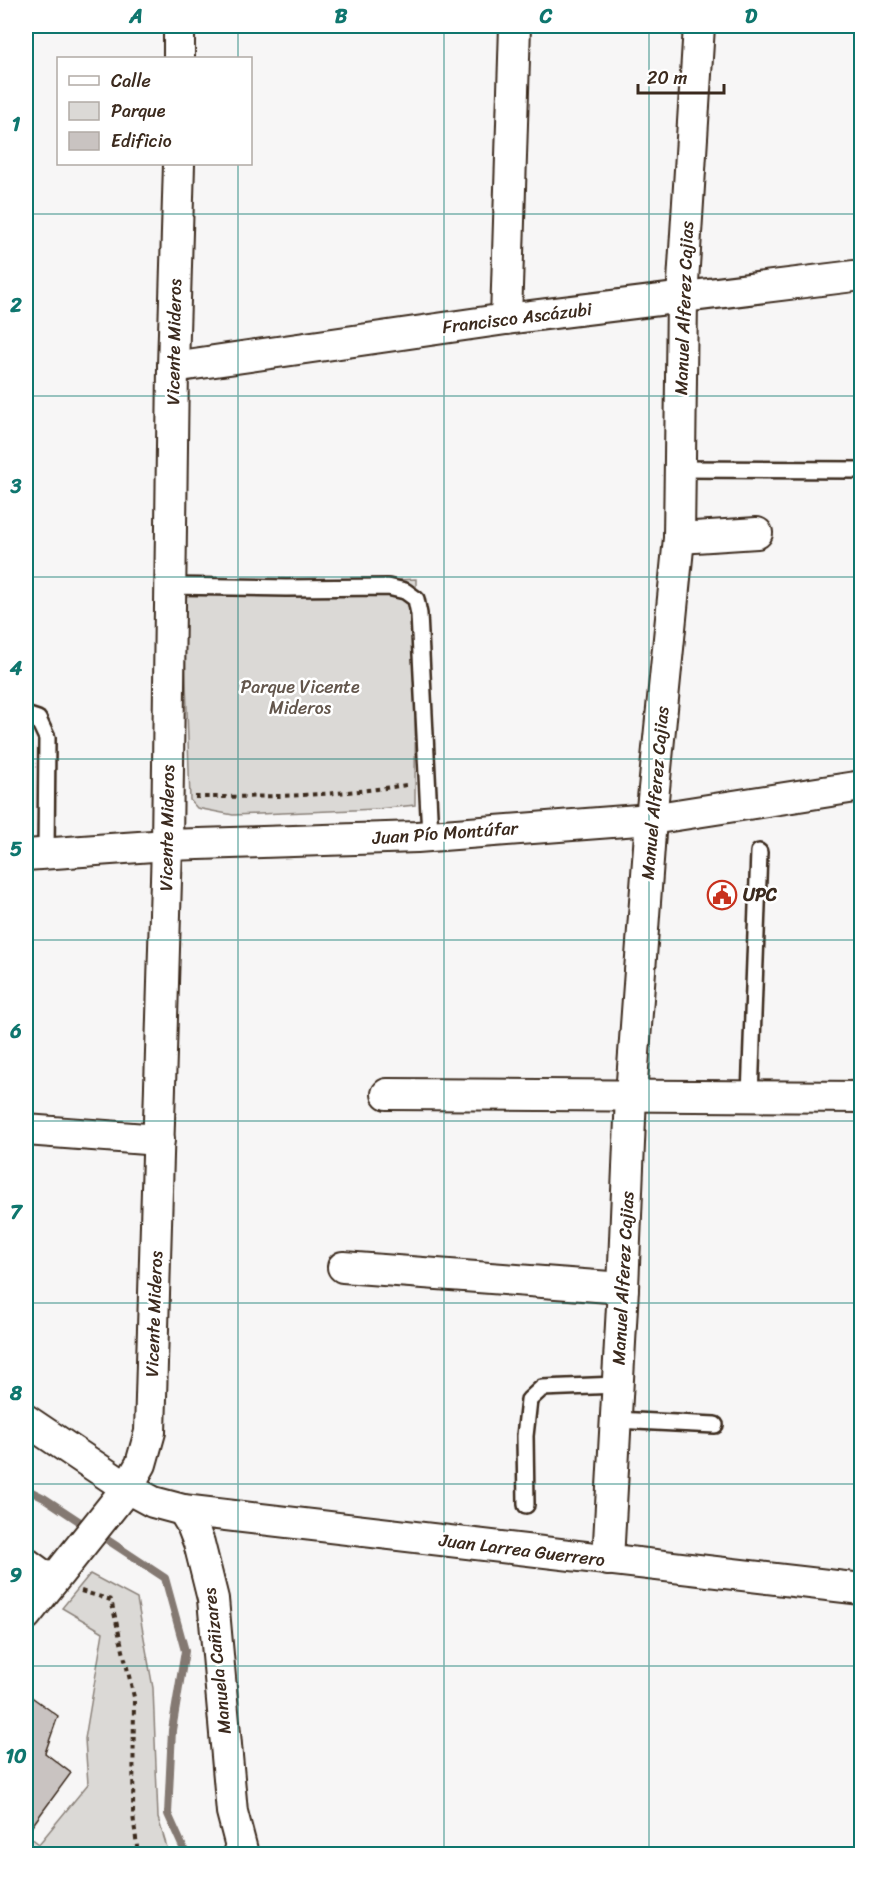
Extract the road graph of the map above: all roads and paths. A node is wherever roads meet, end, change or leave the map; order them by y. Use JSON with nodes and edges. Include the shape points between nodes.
{"nodes":[{"id":1,"x":179,"y":26,"type":"edge"},
{"id":2,"x":515,"y":26,"type":"edge"},
{"id":3,"x":699,"y":26,"type":"edge"},
{"id":4,"x":179,"y":57,"type":"edge"},
{"id":5,"x":179,"y":165,"type":"edge"},
{"id":6,"x":861,"y":275,"type":"edge"},
{"id":7,"x":682,"y":298,"type":"junction"},
{"id":8,"x":506,"y":319,"type":"junction"},
{"id":9,"x":173,"y":367,"type":"junction"},
{"id":10,"x":680,"y":469,"type":"junction"},
{"id":11,"x":861,"y":470,"type":"edge"},
{"id":12,"x":757,"y":532,"type":"dead end"},
{"id":13,"x":679,"y":538,"type":"junction"},
{"id":14,"x":169,"y":586,"type":"junction"},
{"id":15,"x":26,"y":715,"type":"edge"},
{"id":16,"x":405,"y":785,"type":"dead end"},
{"id":17,"x":861,"y":786,"type":"edge"},
{"id":18,"x":192,"y":797,"type":"dead end"},
{"id":19,"x":651,"y":819,"type":"junction"},
{"id":20,"x":430,"y":835,"type":"junction"},
{"id":21,"x":167,"y":844,"type":"junction"},
{"id":22,"x":759,"y":852,"type":"dead end"},
{"id":23,"x":36,"y":854,"type":"edge"},
{"id":24,"x":387,"y":1094,"type":"dead end"},
{"id":25,"x":631,"y":1095,"type":"junction"},
{"id":26,"x":750,"y":1096,"type":"junction"},
{"id":27,"x":861,"y":1097,"type":"edge"},
{"id":28,"x":26,"y":1130,"type":"edge"},
{"id":29,"x":159,"y":1140,"type":"junction"},
{"id":30,"x":343,"y":1267,"type":"dead end"},
{"id":31,"x":623,"y":1288,"type":"junction"},
{"id":32,"x":617,"y":1385,"type":"junction"},
{"id":33,"x":26,"y":1420,"type":"edge"},
{"id":34,"x":615,"y":1420,"type":"junction"},
{"id":35,"x":716,"y":1425,"type":"dead end"},
{"id":36,"x":120,"y":1497,"type":"junction"},
{"id":37,"x":526,"y":1505,"type":"dead end"},
{"id":38,"x":183,"y":1510,"type":"junction"},
{"id":39,"x":608,"y":1560,"type":"junction"},
{"id":40,"x":26,"y":1563,"type":"edge"},
{"id":41,"x":58,"y":1575,"type":"junction"},
{"id":42,"x":861,"y":1589,"type":"edge"},
{"id":43,"x":26,"y":1615,"type":"edge"},
{"id":44,"x":138,"y":1854,"type":"edge"},
{"id":45,"x":243,"y":1854,"type":"edge"}],
"edges":[{"from":1,"to":4,"type":"street"},
{"from":2,"to":8,"type":"street"},
{"from":3,"to":7,"type":"street","name":"Manuel Alferez Cajias"},
{"from":5,"to":9,"type":"street","name":"Vicente Mideros"},
{"from":6,"to":7,"type":"street","name":"Francisco Ascázubi"},
{"from":7,"to":8,"type":"street","name":"Francisco Ascázubi"},
{"from":7,"to":10,"type":"street","name":"Manuel Alferez Cajias"},
{"from":8,"to":9,"type":"street","name":"Francisco Ascázubi"},
{"from":9,"to":14,"type":"street","name":"Vicente Mideros"},
{"from":10,"to":11,"type":"lane"},
{"from":10,"to":13,"type":"street","name":"Manuel Alferez Cajias"},
{"from":12,"to":13,"type":"street"},
{"from":13,"to":19,"type":"street","name":"Manuel Alferez Cajias"},
{"from":14,"to":20,"type":"lane","via":[[388,587],[405,591],[416,599]]},
{"from":14,"to":21,"type":"street","name":"Vicente Mideros"},
{"from":15,"to":23,"type":"lane","via":[[38,719],[47,738]]},
{"from":16,"to":18,"type":"path","via":[[292,797]]},
{"from":17,"to":19,"type":"street","name":"Juan Pío Montúfar"},
{"from":19,"to":20,"type":"street","name":"Juan Pío Montúfar"},
{"from":19,"to":25,"type":"street","name":"Manuel Alferez Cajias"},
{"from":20,"to":21,"type":"street","name":"Juan Pío Montúfar"},
{"from":21,"to":23,"type":"street","name":"Juan Pío Montúfar"},
{"from":21,"to":29,"type":"street","name":"Vicente Mideros"},
{"from":22,"to":26,"type":"lane"},
{"from":24,"to":25,"type":"street"},
{"from":25,"to":26,"type":"street"},
{"from":25,"to":31,"type":"street","name":"Manuel Alferez Cajias"},
{"from":26,"to":27,"type":"street"},
{"from":28,"to":29,"type":"street"},
{"from":29,"to":36,"type":"street","name":"Vicente Mideros","via":[[150,1432],[141,1464]]},
{"from":30,"to":31,"type":"street"},
{"from":31,"to":32,"type":"street","name":"Manuel Alferez Cajias"},
{"from":32,"to":34,"type":"street","name":"Manuel Alferez Cajias"},
{"from":32,"to":37,"type":"lane","via":[[542,1388],[529,1400]]},
{"from":33,"to":36,"type":"street"},
{"from":34,"to":35,"type":"lane"},
{"from":34,"to":39,"type":"street","name":"Manuel Alferez Cajias"},
{"from":36,"to":38,"type":"street"},
{"from":36,"to":41,"type":"street","name":"Vicente Mideros"},
{"from":38,"to":39,"type":"street","name":"Juan Larrea Guerrero"},
{"from":38,"to":45,"type":"street","name":"Manuela Cañizares","via":[[199,1543],[213,1599],[232,1812]]},
{"from":39,"to":42,"type":"street","name":"Juan Larrea Guerrero"},
{"from":40,"to":41,"type":"street"},
{"from":41,"to":43,"type":"street"},
{"from":41,"to":44,"type":"path","via":[[111,1600],[134,1697],[133,1815]]}]}
